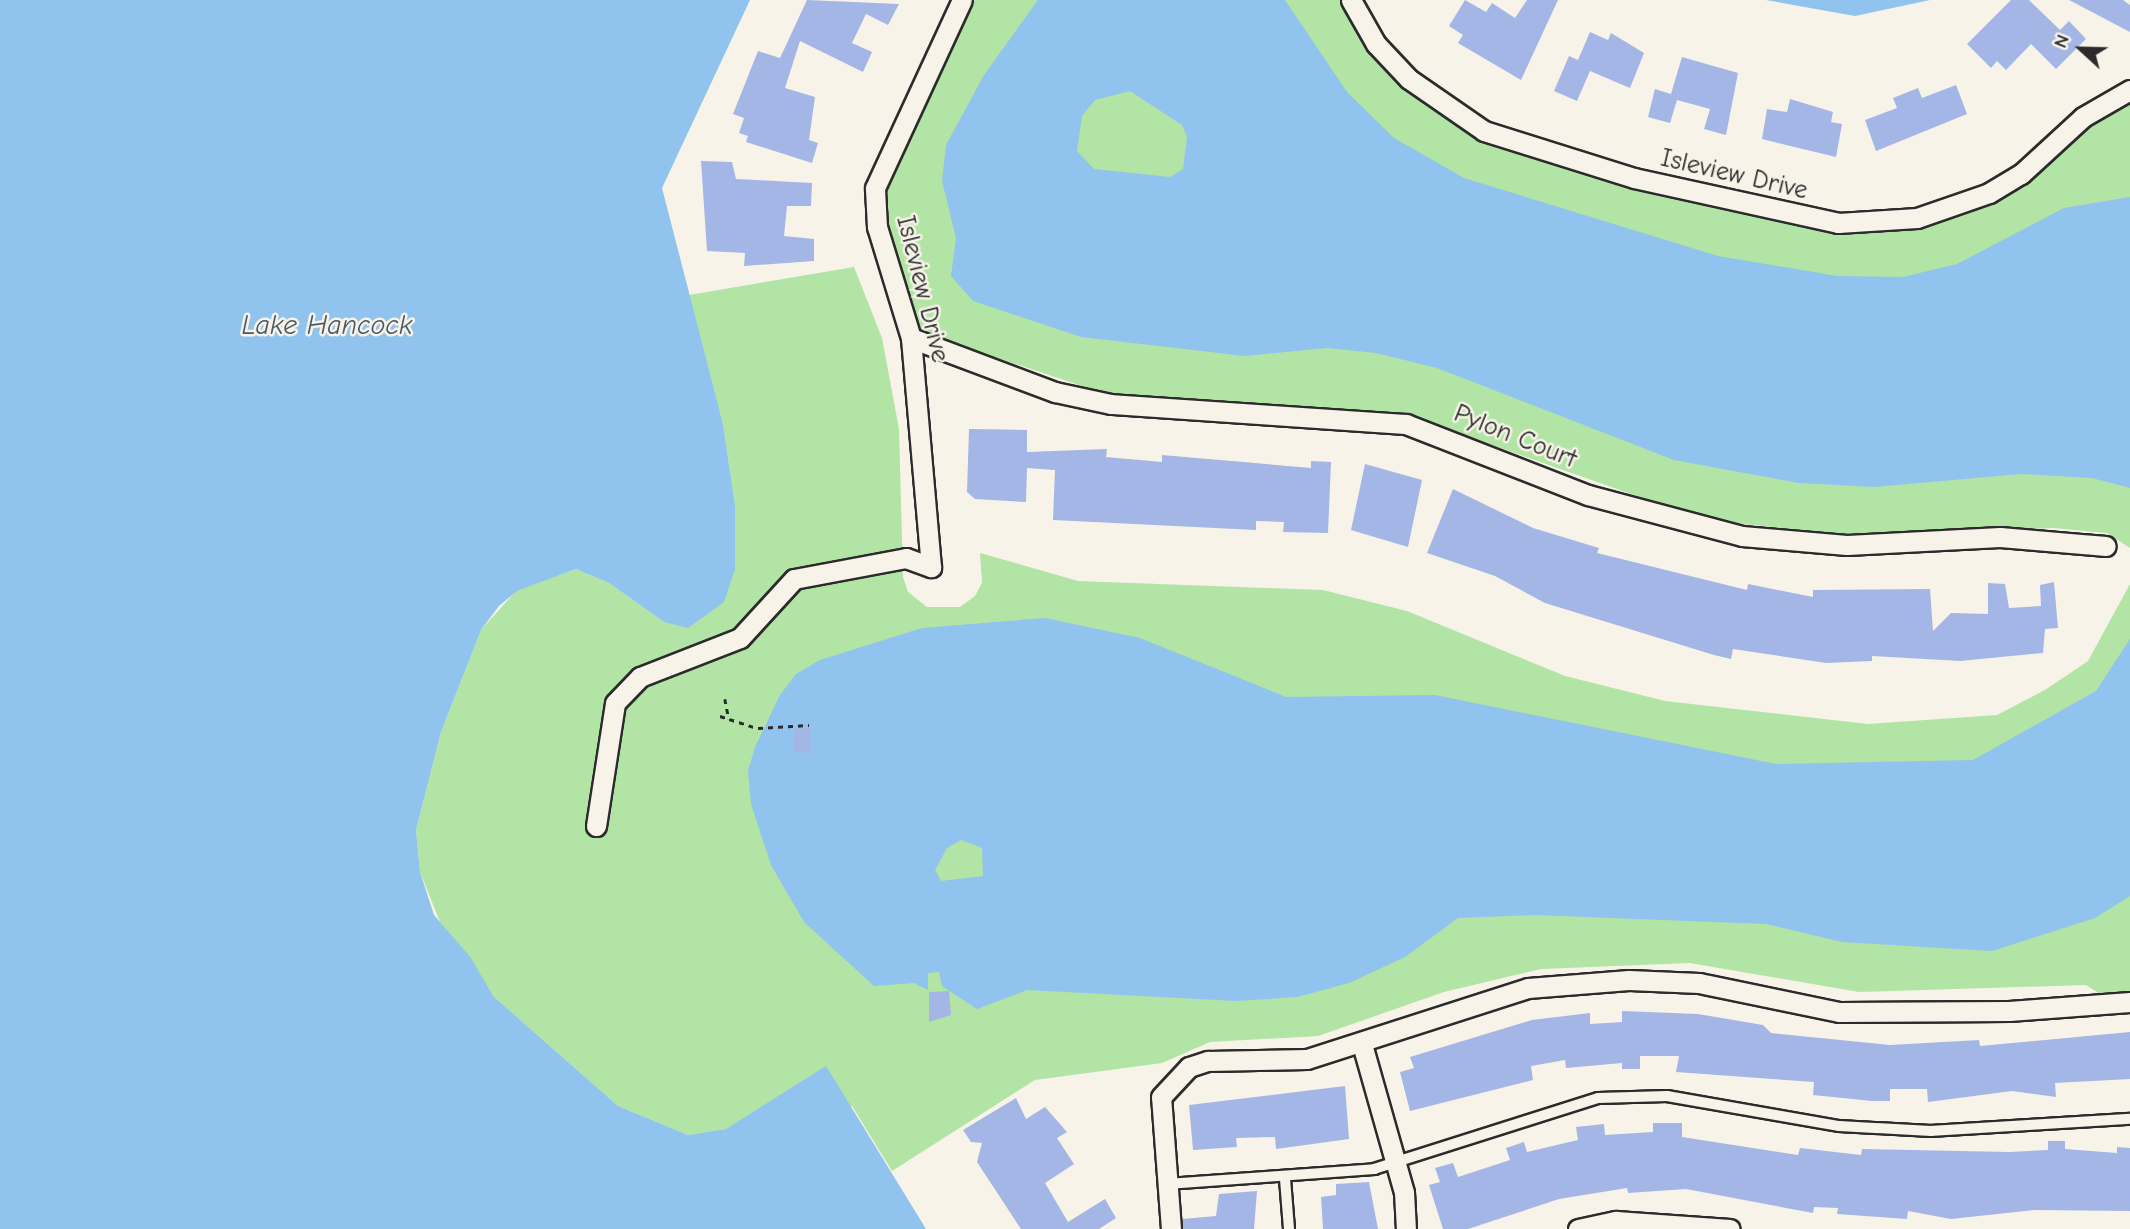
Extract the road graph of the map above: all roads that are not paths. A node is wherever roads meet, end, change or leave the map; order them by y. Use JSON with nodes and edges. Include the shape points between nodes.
{"nodes":[{"id":1,"x":962,"y":0,"type":"edge"},
{"id":2,"x":1351,"y":0,"type":"edge"},
{"id":3,"x":2130,"y":90,"type":"edge"},
{"id":4,"x":911,"y":338,"type":"junction"},
{"id":5,"x":2106,"y":547,"type":"dead end"},
{"id":6,"x":596,"y":827,"type":"dead end"},
{"id":7,"x":2130,"y":1002,"type":"edge"},
{"id":8,"x":1363,"y":1044,"type":"junction"},
{"id":9,"x":2130,"y":1119,"type":"edge"},
{"id":10,"x":1395,"y":1163,"type":"junction"},
{"id":11,"x":1285,"y":1179,"type":"junction"},
{"id":12,"x":1167,"y":1184,"type":"junction"},
{"id":13,"x":1171,"y":1229,"type":"edge"},
{"id":14,"x":1289,"y":1229,"type":"edge"},
{"id":15,"x":1406,"y":1229,"type":"edge"},
{"id":16,"x":1578,"y":1229,"type":"edge"},
{"id":17,"x":1730,"y":1229,"type":"edge"}],
"edges":[{"from":1,"to":4,"type":"street","name":"Isleview Drive","via":[[874,188],[877,228]]},
{"from":2,"to":3,"type":"street","name":"Isleview Drive","via":[[1376,44],[1409,79],[1483,131],[1634,178],[1827,222],[1917,218],[1989,193],[2021,174],[2083,117]]},
{"from":4,"to":5,"type":"street","name":"Pylon Court","via":[[1055,392],[1111,404],[1406,424],[1588,495],[1741,536],[1847,545],[2000,537]]},
{"from":4,"to":6,"type":"street","name":"Isleview Drive","via":[[931,567],[906,558],[793,579],[740,638],[640,677],[615,703]]},
{"from":7,"to":8,"type":"street","via":[[2009,1011],[1839,1012],[1699,982],[1629,980],[1528,988],[1449,1009]]},
{"from":8,"to":10,"type":"street"},
{"from":8,"to":12,"type":"street","via":[[1307,1059],[1189,1067],[1161,1097]]},
{"from":9,"to":10,"type":"lane","via":[[1931,1131],[1839,1126],[1667,1096],[1598,1098],[1562,1104]]},
{"from":10,"to":11,"type":"lane"},
{"from":10,"to":15,"type":"street"},
{"from":11,"to":12,"type":"lane"},
{"from":11,"to":14,"type":"lane"},
{"from":12,"to":13,"type":"street"},
{"from":16,"to":17,"type":"street","via":[[1616,1221]]}]}
